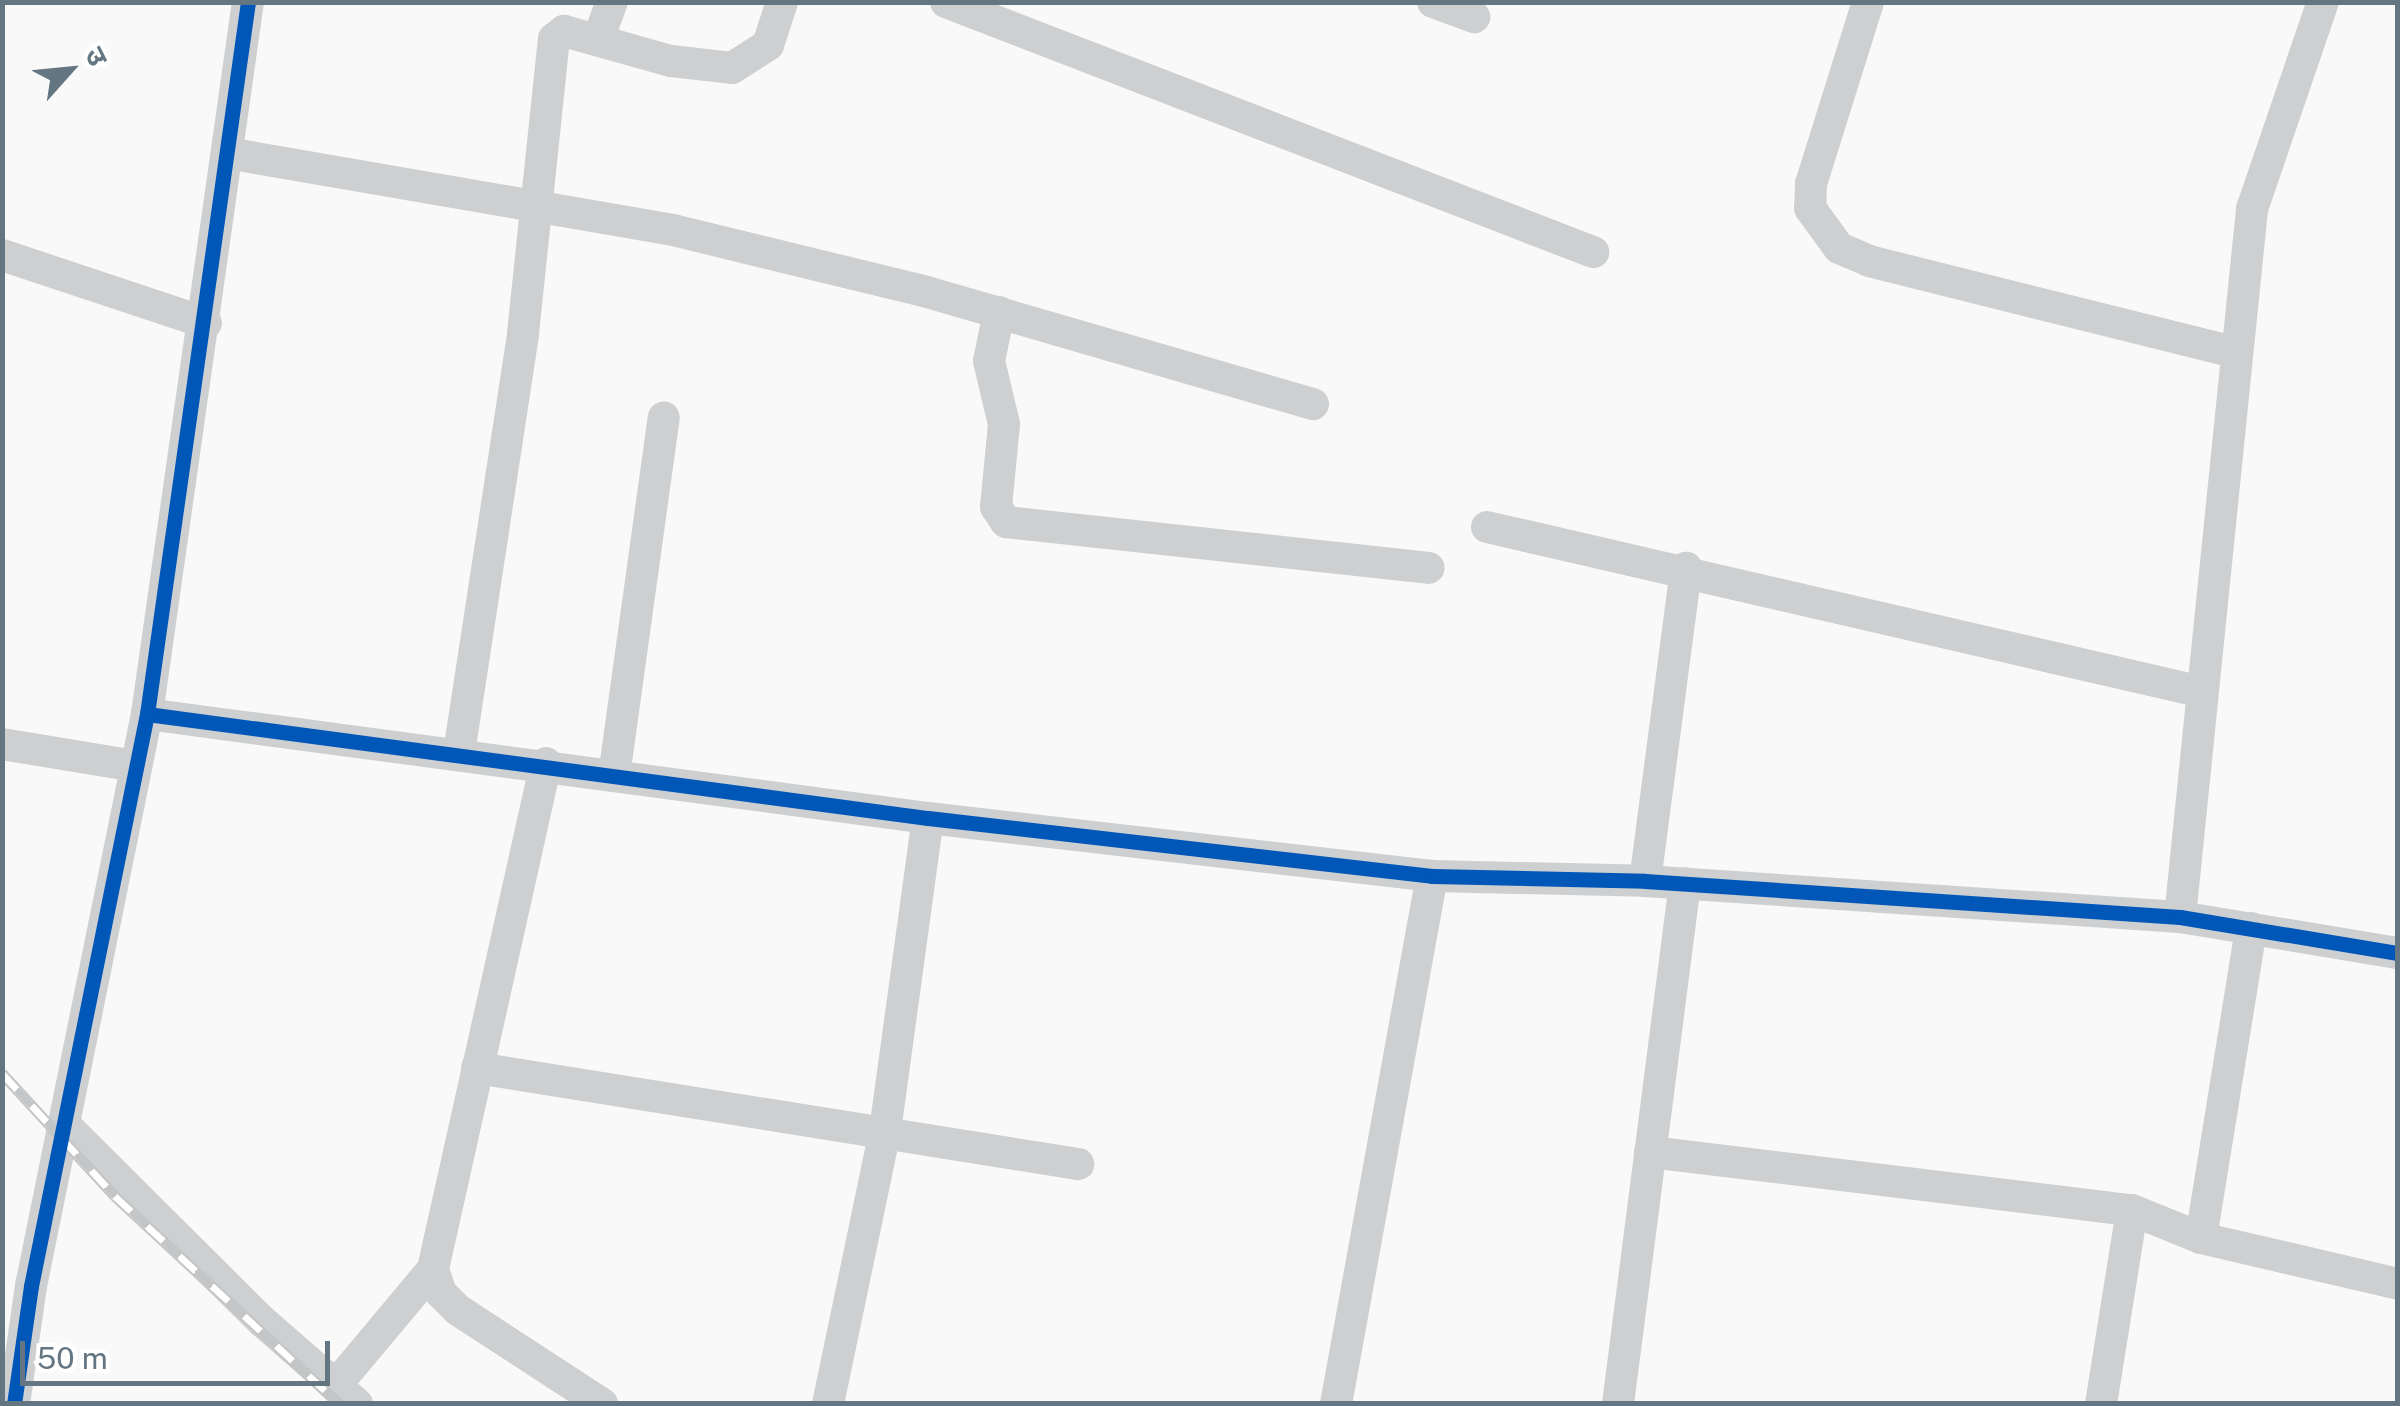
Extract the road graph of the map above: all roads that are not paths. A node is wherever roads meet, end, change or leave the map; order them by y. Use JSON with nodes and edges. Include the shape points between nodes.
{"nodes":[{"id":1,"x":248,"y":2,"type":"edge"},
{"id":2,"x":612,"y":2,"type":"edge"},
{"id":3,"x":782,"y":2,"type":"edge"},
{"id":4,"x":946,"y":2,"type":"edge"},
{"id":5,"x":1433,"y":2,"type":"edge"},
{"id":6,"x":1868,"y":2,"type":"edge"},
{"id":7,"x":2323,"y":2,"type":"edge"},
{"id":8,"x":1474,"y":17,"type":"dead end"},
{"id":9,"x":556,"y":18,"type":"edge"},
{"id":10,"x":1031,"y":18,"type":"edge"},
{"id":11,"x":599,"y":37,"type":"junction"},
{"id":12,"x":227,"y":153,"type":"junction"},
{"id":13,"x":538,"y":204,"type":"junction"},
{"id":14,"x":1592,"y":252,"type":"dead end"},
{"id":15,"x":2,"y":255,"type":"edge"},
{"id":16,"x":1000,"y":312,"type":"junction"},
{"id":17,"x":206,"y":323,"type":"junction"},
{"id":18,"x":2237,"y":354,"type":"junction"},
{"id":19,"x":1314,"y":404,"type":"dead end"},
{"id":20,"x":664,"y":418,"type":"dead end"},
{"id":21,"x":1488,"y":526,"type":"dead end"},
{"id":22,"x":1430,"y":568,"type":"dead end"},
{"id":23,"x":1686,"y":568,"type":"junction"},
{"id":24,"x":2202,"y":692,"type":"junction"},
{"id":25,"x":147,"y":714,"type":"junction"},
{"id":26,"x":2,"y":744,"type":"edge"},
{"id":27,"x":458,"y":754,"type":"junction"},
{"id":28,"x":546,"y":764,"type":"junction"},
{"id":29,"x":136,"y":766,"type":"junction"},
{"id":30,"x":614,"y":776,"type":"junction"},
{"id":31,"x":928,"y":818,"type":"junction"},
{"id":32,"x":1432,"y":876,"type":"junction"},
{"id":33,"x":1646,"y":881,"type":"junction"},
{"id":34,"x":1685,"y":884,"type":"junction"},
{"id":35,"x":2180,"y":917,"type":"junction"},
{"id":36,"x":2251,"y":928,"type":"junction"},
{"id":37,"x":2398,"y":953,"type":"edge"},
{"id":38,"x":477,"y":1068,"type":"junction"},
{"id":39,"x":64,"y":1124,"type":"junction"},
{"id":40,"x":886,"y":1131,"type":"junction"},
{"id":41,"x":1650,"y":1152,"type":"junction"},
{"id":42,"x":1078,"y":1164,"type":"dead end"},
{"id":43,"x":2132,"y":1210,"type":"junction"},
{"id":44,"x":2201,"y":1238,"type":"junction"},
{"id":45,"x":433,"y":1269,"type":"junction"},
{"id":46,"x":2398,"y":1284,"type":"edge"},
{"id":47,"x":346,"y":1394,"type":"edge"},
{"id":48,"x":14,"y":1404,"type":"edge"},
{"id":49,"x":602,"y":1404,"type":"edge"},
{"id":50,"x":828,"y":1404,"type":"edge"},
{"id":51,"x":1336,"y":1404,"type":"edge"},
{"id":52,"x":1618,"y":1404,"type":"edge"},
{"id":53,"x":2101,"y":1404,"type":"edge"}],
"edges":[{"from":1,"to":12,"type":"street"},
{"from":2,"to":11,"type":"street"},
{"from":3,"to":11,"type":"street","via":[[768,45],[732,68],[671,61]]},
{"from":4,"to":10,"type":"street"},
{"from":5,"to":8,"type":"street"},
{"from":6,"to":18,"type":"street","via":[[1810,184],[1810,208],[1840,248],[1868,261]]},
{"from":7,"to":18,"type":"street","via":[[2252,209]]},
{"from":9,"to":11,"type":"street"},
{"from":9,"to":13,"type":"street"},
{"from":10,"to":14,"type":"street"},
{"from":12,"to":13,"type":"street"},
{"from":12,"to":17,"type":"street"},
{"from":13,"to":16,"type":"street","via":[[673,230]]},
{"from":13,"to":27,"type":"street"},
{"from":15,"to":17,"type":"street"},
{"from":16,"to":19,"type":"street"},
{"from":16,"to":22,"type":"street","via":[[990,378],[1004,424],[996,500],[1006,522]]},
{"from":17,"to":25,"type":"street"},
{"from":18,"to":24,"type":"street"},
{"from":20,"to":30,"type":"street"},
{"from":21,"to":23,"type":"street"},
{"from":23,"to":24,"type":"street"},
{"from":23,"to":33,"type":"street"},
{"from":24,"to":35,"type":"street"},
{"from":25,"to":27,"type":"street"},
{"from":25,"to":29,"type":"street"},
{"from":26,"to":29,"type":"street"},
{"from":27,"to":28,"type":"street"},
{"from":28,"to":30,"type":"street"},
{"from":28,"to":38,"type":"street"},
{"from":29,"to":39,"type":"street"},
{"from":30,"to":31,"type":"street"},
{"from":31,"to":32,"type":"street"},
{"from":31,"to":40,"type":"street"},
{"from":32,"to":33,"type":"street"},
{"from":32,"to":51,"type":"street"},
{"from":33,"to":34,"type":"street"},
{"from":34,"to":35,"type":"street"},
{"from":34,"to":41,"type":"street"},
{"from":35,"to":36,"type":"street"},
{"from":36,"to":37,"type":"street"},
{"from":36,"to":44,"type":"street"},
{"from":38,"to":40,"type":"street"},
{"from":38,"to":45,"type":"street"},
{"from":39,"to":47,"type":"street"},
{"from":39,"to":48,"type":"street"},
{"from":40,"to":42,"type":"street"},
{"from":40,"to":50,"type":"street"},
{"from":41,"to":43,"type":"street"},
{"from":41,"to":52,"type":"street"},
{"from":43,"to":44,"type":"street"},
{"from":43,"to":53,"type":"street"},
{"from":44,"to":46,"type":"street"},
{"from":45,"to":47,"type":"street"},
{"from":45,"to":49,"type":"street","via":[[441,1293],[458,1310]]}]}
